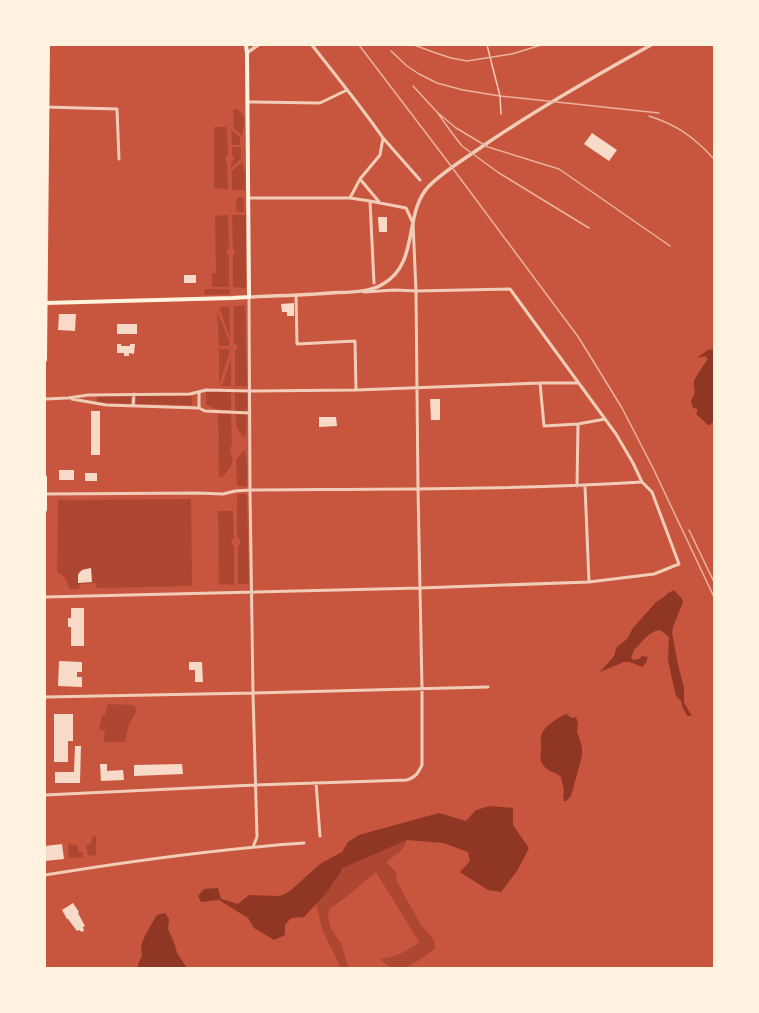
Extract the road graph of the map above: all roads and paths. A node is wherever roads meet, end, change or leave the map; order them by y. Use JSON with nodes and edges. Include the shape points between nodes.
{"nodes":[{"id":1,"x":48,"y":45,"type":"edge"},
{"id":2,"x":246,"y":45,"type":"edge"},
{"id":3,"x":258,"y":45,"type":"edge"},
{"id":4,"x":312,"y":45,"type":"edge"},
{"id":5,"x":487,"y":45,"type":"edge"},
{"id":6,"x":651,"y":45,"type":"edge"},
{"id":7,"x":247,"y":53,"type":"junction"},
{"id":8,"x":347,"y":90,"type":"junction"},
{"id":9,"x":247,"y":102,"type":"junction"},
{"id":10,"x":46,"y":107,"type":"edge"},
{"id":11,"x":501,"y":114,"type":"dead end"},
{"id":12,"x":383,"y":138,"type":"junction"},
{"id":13,"x":119,"y":159,"type":"dead end"},
{"id":14,"x":360,"y":179,"type":"junction"},
{"id":15,"x":420,"y":180,"type":"dead end"},
{"id":16,"x":248,"y":198,"type":"junction"},
{"id":17,"x":350,"y":198,"type":"junction"},
{"id":18,"x":370,"y":201,"type":"junction"},
{"id":19,"x":380,"y":203,"type":"junction"},
{"id":20,"x":374,"y":284,"type":"dead end"},
{"id":21,"x":416,"y":290,"type":"junction"},
{"id":22,"x":336,"y":293,"type":"junction"},
{"id":23,"x":296,"y":295,"type":"junction"},
{"id":24,"x":249,"y":297,"type":"junction"},
{"id":25,"x":46,"y":303,"type":"edge"},
{"id":26,"x":45,"y":360,"type":"edge"},
{"id":27,"x":540,"y":383,"type":"junction"},
{"id":28,"x":578,"y":383,"type":"junction"},
{"id":29,"x":418,"y":388,"type":"junction"},
{"id":30,"x":356,"y":390,"type":"junction"},
{"id":31,"x":250,"y":391,"type":"junction"},
{"id":32,"x":199,"y":392,"type":"junction"},
{"id":33,"x":134,"y":394,"type":"junction"},
{"id":34,"x":68,"y":398,"type":"junction"},
{"id":35,"x":45,"y":399,"type":"edge"},
{"id":36,"x":133,"y":406,"type":"junction"},
{"id":37,"x":198,"y":408,"type":"junction"},
{"id":38,"x":250,"y":413,"type":"junction"},
{"id":39,"x":605,"y":419,"type":"junction"},
{"id":40,"x":578,"y":424,"type":"junction"},
{"id":41,"x":45,"y":477,"type":"edge"},
{"id":42,"x":642,"y":482,"type":"junction"},
{"id":43,"x":577,"y":486,"type":"junction"},
{"id":44,"x":585,"y":486,"type":"junction"},
{"id":45,"x":418,"y":489,"type":"junction"},
{"id":46,"x":250,"y":490,"type":"junction"},
{"id":47,"x":45,"y":494,"type":"edge"},
{"id":48,"x":45,"y":510,"type":"edge"},
{"id":49,"x":589,"y":582,"type":"junction"},
{"id":50,"x":420,"y":588,"type":"junction"},
{"id":51,"x":252,"y":592,"type":"junction"},
{"id":52,"x":45,"y":597,"type":"edge"},
{"id":53,"x":488,"y":687,"type":"dead end"},
{"id":54,"x":422,"y":688,"type":"junction"},
{"id":55,"x":253,"y":693,"type":"junction"},
{"id":56,"x":45,"y":697,"type":"edge"},
{"id":57,"x":316,"y":783,"type":"junction"},
{"id":58,"x":255,"y":785,"type":"junction"},
{"id":59,"x":45,"y":794,"type":"edge"},
{"id":60,"x":320,"y":836,"type":"dead end"},
{"id":61,"x":304,"y":843,"type":"dead end"},
{"id":62,"x":253,"y":847,"type":"junction"},
{"id":63,"x":45,"y":875,"type":"edge"}],
"edges":[{"from":1,"to":10,"type":"main road"},
{"from":2,"to":7,"type":"main road"},
{"from":3,"to":7,"type":"street"},
{"from":4,"to":8,"type":"street"},
{"from":5,"to":11,"type":"lane","via":[[500,96]]},
{"from":6,"to":22,"type":"street","via":[[530,114],[444,173],[429,186],[420,199],[404,260],[398,272],[390,280],[369,290]]},
{"from":7,"to":9,"type":"main road"},
{"from":8,"to":9,"type":"street","via":[[320,102]]},
{"from":8,"to":12,"type":"street"},
{"from":9,"to":16,"type":"main road"},
{"from":10,"to":13,"type":"street","via":[[117,109]]},
{"from":10,"to":25,"type":"main road"},
{"from":12,"to":14,"type":"street","via":[[380,154]]},
{"from":12,"to":15,"type":"street"},
{"from":14,"to":17,"type":"street"},
{"from":14,"to":19,"type":"street"},
{"from":16,"to":17,"type":"street"},
{"from":16,"to":24,"type":"main road"},
{"from":17,"to":18,"type":"street"},
{"from":18,"to":19,"type":"street"},
{"from":18,"to":20,"type":"street"},
{"from":19,"to":21,"type":"street","via":[[406,208],[413,223]]},
{"from":21,"to":22,"type":"street"},
{"from":21,"to":28,"type":"street","via":[[510,288]]},
{"from":21,"to":29,"type":"street"},
{"from":22,"to":23,"type":"street"},
{"from":23,"to":24,"type":"street"},
{"from":23,"to":30,"type":"street","via":[[297,344],[355,341]]},
{"from":24,"to":25,"type":"main road"},
{"from":24,"to":31,"type":"street"},
{"from":25,"to":26,"type":"main road"},
{"from":27,"to":28,"type":"street"},
{"from":27,"to":29,"type":"street"},
{"from":27,"to":40,"type":"street","via":[[544,426]]},
{"from":28,"to":39,"type":"street"},
{"from":29,"to":30,"type":"street"},
{"from":29,"to":45,"type":"street"},
{"from":30,"to":31,"type":"street"},
{"from":31,"to":32,"type":"street"},
{"from":31,"to":38,"type":"street"},
{"from":32,"to":33,"type":"street"},
{"from":32,"to":37,"type":"street"},
{"from":33,"to":34,"type":"street","via":[[88,394]]},
{"from":33,"to":36,"type":"street"},
{"from":34,"to":35,"type":"street"},
{"from":34,"to":36,"type":"street","via":[[106,405]]},
{"from":36,"to":37,"type":"street"},
{"from":37,"to":38,"type":"street","via":[[205,411]]},
{"from":38,"to":46,"type":"street"},
{"from":39,"to":40,"type":"street"},
{"from":39,"to":42,"type":"street"},
{"from":40,"to":43,"type":"street"},
{"from":41,"to":47,"type":"main road"},
{"from":42,"to":44,"type":"street"},
{"from":42,"to":49,"type":"street","via":[[652,492],[679,564],[654,574]]},
{"from":43,"to":44,"type":"street"},
{"from":43,"to":45,"type":"street"},
{"from":44,"to":49,"type":"street"},
{"from":45,"to":46,"type":"street"},
{"from":45,"to":50,"type":"street"},
{"from":46,"to":47,"type":"street","via":[[223,494]]},
{"from":46,"to":51,"type":"street"},
{"from":47,"to":48,"type":"main road"},
{"from":49,"to":50,"type":"street"},
{"from":50,"to":51,"type":"street"},
{"from":50,"to":54,"type":"street"},
{"from":51,"to":52,"type":"street"},
{"from":51,"to":55,"type":"street"},
{"from":53,"to":54,"type":"street"},
{"from":54,"to":55,"type":"street"},
{"from":54,"to":57,"type":"street","via":[[422,765],[417,774],[407,780]]},
{"from":55,"to":56,"type":"street"},
{"from":55,"to":58,"type":"street"},
{"from":57,"to":58,"type":"street"},
{"from":57,"to":60,"type":"street"},
{"from":58,"to":59,"type":"street"},
{"from":58,"to":62,"type":"street","via":[[258,837]]},
{"from":61,"to":62,"type":"street"},
{"from":62,"to":63,"type":"street"}]}
